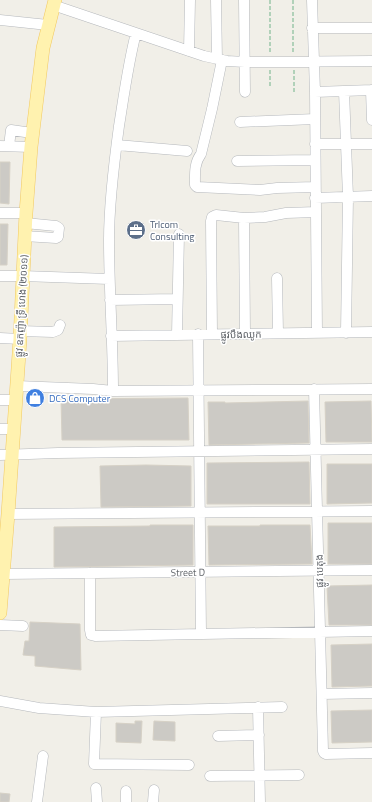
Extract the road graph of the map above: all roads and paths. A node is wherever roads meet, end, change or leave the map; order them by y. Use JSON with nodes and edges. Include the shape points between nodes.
{"nodes":[{"id":1,"x":190,"y":0,"type":"edge"},
{"id":2,"x":216,"y":0,"type":"edge"},
{"id":3,"x":244,"y":0,"type":"edge"},
{"id":4,"x":270,"y":0,"type":"edge"},
{"id":5,"x":293,"y":0,"type":"edge"},
{"id":6,"x":312,"y":0,"type":"edge"},
{"id":7,"x":54,"y":3,"type":"edge"},
{"id":8,"x":0,"y":20,"type":"edge"},
{"id":9,"x":48,"y":26,"type":"junction"},
{"id":10,"x":312,"y":28,"type":"junction"},
{"id":11,"x":372,"y":28,"type":"edge"},
{"id":12,"x":136,"y":33,"type":"junction"},
{"id":13,"x":189,"y":51,"type":"junction"},
{"id":14,"x":220,"y":59,"type":"junction"},
{"id":15,"x":372,"y":61,"type":"edge"},
{"id":16,"x":245,"y":62,"type":"junction"},
{"id":17,"x":270,"y":62,"type":"junction"},
{"id":18,"x":294,"y":62,"type":"junction"},
{"id":19,"x":313,"y":62,"type":"junction"},
{"id":20,"x":270,"y":88,"type":"dead end"},
{"id":21,"x":371,"y":90,"type":"edge"},
{"id":22,"x":344,"y":91,"type":"junction"},
{"id":23,"x":245,"y":92,"type":"dead end"},
{"id":24,"x":315,"y":92,"type":"junction"},
{"id":25,"x":294,"y":94,"type":"dead end"},
{"id":26,"x":315,"y":119,"type":"junction"},
{"id":27,"x":372,"y":120,"type":"edge"},
{"id":28,"x":240,"y":122,"type":"dead end"},
{"id":29,"x":32,"y":133,"type":"junction"},
{"id":30,"x":315,"y":144,"type":"junction"},
{"id":31,"x":346,"y":144,"type":"junction"},
{"id":32,"x":372,"y":144,"type":"edge"},
{"id":33,"x":117,"y":145,"type":"junction"},
{"id":34,"x":4,"y":146,"type":"edge"},
{"id":35,"x":31,"y":147,"type":"junction"},
{"id":36,"x":187,"y":151,"type":"dead end"},
{"id":37,"x":314,"y":160,"type":"junction"},
{"id":38,"x":237,"y":161,"type":"dead end"},
{"id":39,"x":315,"y":192,"type":"junction"},
{"id":40,"x":372,"y":196,"type":"edge"},
{"id":41,"x":348,"y":197,"type":"junction"},
{"id":42,"x":316,"y":212,"type":"junction"},
{"id":43,"x":0,"y":213,"type":"edge"},
{"id":44,"x":244,"y":218,"type":"junction"},
{"id":45,"x":30,"y":227,"type":"junction"},
{"id":46,"x":179,"y":234,"type":"dead end"},
{"id":47,"x":0,"y":272,"type":"edge"},
{"id":48,"x":0,"y":276,"type":"edge"},
{"id":49,"x":22,"y":276,"type":"junction"},
{"id":50,"x":277,"y":278,"type":"dead end"},
{"id":51,"x":109,"y":279,"type":"junction"},
{"id":52,"x":177,"y":299,"type":"junction"},
{"id":53,"x":110,"y":300,"type":"junction"},
{"id":54,"x":60,"y":325,"type":"dead end"},
{"id":55,"x":372,"y":332,"type":"edge"},
{"id":56,"x":317,"y":333,"type":"junction"},
{"id":57,"x":346,"y":333,"type":"junction"},
{"id":58,"x":198,"y":334,"type":"junction"},
{"id":59,"x":212,"y":334,"type":"junction"},
{"id":60,"x":245,"y":334,"type":"junction"},
{"id":61,"x":278,"y":334,"type":"junction"},
{"id":62,"x":20,"y":335,"type":"junction"},
{"id":63,"x":177,"y":335,"type":"junction"},
{"id":64,"x":111,"y":336,"type":"junction"},
{"id":65,"x":0,"y":338,"type":"edge"},
{"id":66,"x":17,"y":386,"type":"junction"},
{"id":67,"x":314,"y":389,"type":"junction"},
{"id":68,"x":372,"y":389,"type":"edge"},
{"id":69,"x":198,"y":390,"type":"junction"},
{"id":70,"x":113,"y":391,"type":"junction"},
{"id":71,"x":0,"y":400,"type":"edge"},
{"id":72,"x":16,"y":400,"type":"junction"},
{"id":73,"x":0,"y":429,"type":"edge"},
{"id":74,"x":14,"y":430,"type":"junction"},
{"id":75,"x":372,"y":449,"type":"edge"},
{"id":76,"x":316,"y":450,"type":"junction"},
{"id":77,"x":199,"y":451,"type":"junction"},
{"id":78,"x":6,"y":455,"type":"edge"},
{"id":79,"x":5,"y":488,"type":"edge"},
{"id":80,"x":317,"y":511,"type":"junction"},
{"id":81,"x":372,"y":511,"type":"edge"},
{"id":82,"x":199,"y":512,"type":"junction"},
{"id":83,"x":8,"y":514,"type":"junction"},
{"id":84,"x":372,"y":570,"type":"edge"},
{"id":85,"x":319,"y":571,"type":"junction"},
{"id":86,"x":200,"y":572,"type":"junction"},
{"id":87,"x":90,"y":573,"type":"junction"},
{"id":88,"x":4,"y":574,"type":"junction"},
{"id":89,"x":0,"y":613,"type":"edge"},
{"id":90,"x":0,"y":625,"type":"edge"},
{"id":91,"x":23,"y":626,"type":"dead end"},
{"id":92,"x":372,"y":631,"type":"edge"},
{"id":93,"x":320,"y":632,"type":"junction"},
{"id":94,"x":201,"y":634,"type":"junction"},
{"id":95,"x":372,"y":693,"type":"edge"},
{"id":96,"x":322,"y":694,"type":"junction"},
{"id":97,"x":0,"y":701,"type":"edge"},
{"id":98,"x":258,"y":707,"type":"junction"},
{"id":99,"x":282,"y":707,"type":"dead end"},
{"id":100,"x":96,"y":712,"type":"junction"},
{"id":101,"x":258,"y":735,"type":"junction"},
{"id":102,"x":218,"y":736,"type":"dead end"},
{"id":103,"x":372,"y":753,"type":"edge"},
{"id":104,"x":43,"y":756,"type":"dead end"},
{"id":105,"x":189,"y":765,"type":"dead end"},
{"id":106,"x":259,"y":775,"type":"junction"},
{"id":107,"x":299,"y":775,"type":"dead end"},
{"id":108,"x":210,"y":776,"type":"dead end"},
{"id":109,"x":96,"y":788,"type":"dead end"},
{"id":110,"x":154,"y":790,"type":"dead end"},
{"id":111,"x":126,"y":791,"type":"dead end"},
{"id":112,"x":37,"y":802,"type":"edge"},
{"id":113,"x":97,"y":802,"type":"edge"},
{"id":114,"x":126,"y":802,"type":"edge"},
{"id":115,"x":153,"y":802,"type":"edge"},
{"id":116,"x":260,"y":802,"type":"edge"}],
"edges":[{"from":1,"to":13,"type":"street"},
{"from":2,"to":14,"type":"street"},
{"from":3,"to":16,"type":"street"},
{"from":4,"to":17,"type":"path"},
{"from":5,"to":18,"type":"path"},
{"from":6,"to":10,"type":"street"},
{"from":7,"to":9,"type":"main road","name":"ផ្លូវ ឧកញ៉ា ទ្រី ហេង (២០១១)"},
{"from":7,"to":12,"type":"street"},
{"from":8,"to":9,"type":"street"},
{"from":9,"to":29,"type":"main road","name":"ផ្លូវ ឧកញ៉ា ទ្រី ហេង (២០១១)","via":[[42,48]]},
{"from":10,"to":11,"type":"street"},
{"from":10,"to":19,"type":"street"},
{"from":12,"to":13,"type":"street"},
{"from":12,"to":33,"type":"street","via":[[125,84]]},
{"from":13,"to":14,"type":"street"},
{"from":14,"to":16,"type":"street"},
{"from":14,"to":39,"type":"street","via":[[202,154],[196,167],[195,185]]},
{"from":15,"to":19,"type":"street"},
{"from":16,"to":17,"type":"street"},
{"from":16,"to":23,"type":"street"},
{"from":17,"to":18,"type":"street"},
{"from":17,"to":20,"type":"path"},
{"from":18,"to":19,"type":"street"},
{"from":18,"to":25,"type":"path"},
{"from":19,"to":24,"type":"street"},
{"from":21,"to":22,"type":"street"},
{"from":21,"to":27,"type":"street"},
{"from":22,"to":24,"type":"street"},
{"from":22,"to":31,"type":"street"},
{"from":24,"to":26,"type":"street"},
{"from":26,"to":28,"type":"street"},
{"from":26,"to":30,"type":"street"},
{"from":29,"to":34,"type":"street","via":[[11,130]]},
{"from":29,"to":35,"type":"main road","name":"ផ្លូវ ឧកញ៉ា ទ្រី ហេង (២០១១)"},
{"from":30,"to":31,"type":"street"},
{"from":30,"to":37,"type":"street"},
{"from":31,"to":32,"type":"street"},
{"from":31,"to":41,"type":"street"},
{"from":33,"to":36,"type":"street"},
{"from":33,"to":51,"type":"street","via":[[111,205]]},
{"from":34,"to":35,"type":"street"},
{"from":35,"to":45,"type":"main road","name":"ផ្លូវ ឧកញ៉ា ទ្រី ហេង (២០១១)"},
{"from":37,"to":38,"type":"street"},
{"from":37,"to":39,"type":"street"},
{"from":39,"to":41,"type":"street"},
{"from":39,"to":42,"type":"street"},
{"from":40,"to":41,"type":"street"},
{"from":41,"to":57,"type":"street"},
{"from":42,"to":44,"type":"street"},
{"from":42,"to":56,"type":"street"},
{"from":43,"to":45,"type":"street"},
{"from":44,"to":59,"type":"street","via":[[216,215],[212,217]]},
{"from":44,"to":60,"type":"street"},
{"from":45,"to":49,"type":"main road","name":"ផ្លូវ ឧកញ៉ា ទ្រី ហេង (២០១១)"},
{"from":46,"to":52,"type":"street"},
{"from":47,"to":49,"type":"street"},
{"from":48,"to":49,"type":"street"},
{"from":49,"to":51,"type":"street"},
{"from":49,"to":62,"type":"main road","name":"ផ្លូវ ឧកញ៉ា ទ្រី ហេង (២០១១)"},
{"from":50,"to":61,"type":"street"},
{"from":51,"to":53,"type":"street"},
{"from":52,"to":53,"type":"street"},
{"from":52,"to":63,"type":"street"},
{"from":53,"to":64,"type":"street"},
{"from":54,"to":62,"type":"street","via":[[58,330],[53,332]]},
{"from":55,"to":57,"type":"street","name":"ផ្លូវបឹងឈូក"},
{"from":56,"to":57,"type":"street","name":"ផ្លូវបឹងឈូក"},
{"from":56,"to":61,"type":"street","name":"ផ្លូវបឹងឈូក"},
{"from":58,"to":59,"type":"street","name":"ផ្លូវបឹងឈូក"},
{"from":58,"to":63,"type":"street","name":"ផ្លូវបឹងឈូក"},
{"from":58,"to":69,"type":"street"},
{"from":59,"to":60,"type":"street","name":"ផ្លូវបឹងឈូក"},
{"from":60,"to":61,"type":"street","name":"ផ្លូវបឹងឈូក"},
{"from":62,"to":65,"type":"street"},
{"from":62,"to":66,"type":"main road","name":"ផ្លូវ ឧកញ៉ា ទ្រី ហេង (២០១១)"},
{"from":63,"to":64,"type":"street","name":"ផ្លូវបឹងឈូក"},
{"from":64,"to":70,"type":"street"},
{"from":66,"to":70,"type":"street"},
{"from":66,"to":72,"type":"main road","name":"ផ្លូវ ឧកញ៉ា ទ្រី ហេង (២០១១)"},
{"from":67,"to":68,"type":"street"},
{"from":67,"to":69,"type":"street"},
{"from":67,"to":76,"type":"street","name":"ផ្លូវ បេតុង"},
{"from":69,"to":70,"type":"street"},
{"from":69,"to":77,"type":"street"},
{"from":71,"to":72,"type":"street"},
{"from":72,"to":74,"type":"main road","name":"ផ្លូវ ឧកញ៉ា ទ្រី ហេង (២០១១)"},
{"from":73,"to":74,"type":"street"},
{"from":74,"to":78,"type":"main road","name":"ផ្លូវ ឧកញ៉ា ទ្រី ហេង (២០១១)"},
{"from":75,"to":76,"type":"street"},
{"from":76,"to":77,"type":"street"},
{"from":76,"to":80,"type":"street","name":"ផ្លូវ បេតុង"},
{"from":77,"to":78,"type":"street"},
{"from":77,"to":82,"type":"street"},
{"from":78,"to":79,"type":"main road","name":"ផ្លូវ ឧកញ៉ា ទ្រី ហេង (២០១១)"},
{"from":79,"to":83,"type":"main road","name":"ផ្លូវ ឧកញ៉ា ទ្រី ហេង (២០១១)"},
{"from":80,"to":81,"type":"street"},
{"from":80,"to":82,"type":"street"},
{"from":80,"to":85,"type":"street","name":"ផ្លូវ បេតុង"},
{"from":82,"to":83,"type":"street"},
{"from":82,"to":86,"type":"street"},
{"from":83,"to":88,"type":"main road","name":"ផ្លូវ ឧកញ៉ា ទ្រី ហេង (២០១១)"},
{"from":84,"to":85,"type":"street","name":"Street D"},
{"from":85,"to":86,"type":"street","name":"Street D"},
{"from":85,"to":93,"type":"street","name":"ផ្លូវ បេតុង"},
{"from":86,"to":87,"type":"street","name":"Street D"},
{"from":86,"to":94,"type":"street"},
{"from":87,"to":88,"type":"street","name":"Street D"},
{"from":87,"to":94,"type":"street","via":[[91,635]]},
{"from":88,"to":89,"type":"main road","name":"ផ្លូវ ឧកញ៉ា ទ្រី ហេង (២០១១)"},
{"from":90,"to":91,"type":"street"},
{"from":92,"to":93,"type":"street"},
{"from":93,"to":94,"type":"street"},
{"from":93,"to":96,"type":"street","name":"ផ្លូវ បេតុង"},
{"from":95,"to":96,"type":"street"},
{"from":96,"to":103,"type":"street","name":"ផ្លូវ បេតុង","via":[[324,753]]},
{"from":97,"to":100,"type":"street","via":[[39,708]]},
{"from":98,"to":99,"type":"street"},
{"from":98,"to":100,"type":"street"},
{"from":98,"to":101,"type":"street"},
{"from":100,"to":105,"type":"street","via":[[94,764]]},
{"from":101,"to":102,"type":"street"},
{"from":101,"to":106,"type":"street"},
{"from":104,"to":112,"type":"street"},
{"from":106,"to":107,"type":"street"},
{"from":106,"to":108,"type":"street"},
{"from":106,"to":116,"type":"street"},
{"from":109,"to":113,"type":"street"},
{"from":110,"to":115,"type":"street"},
{"from":111,"to":114,"type":"street"}]}
